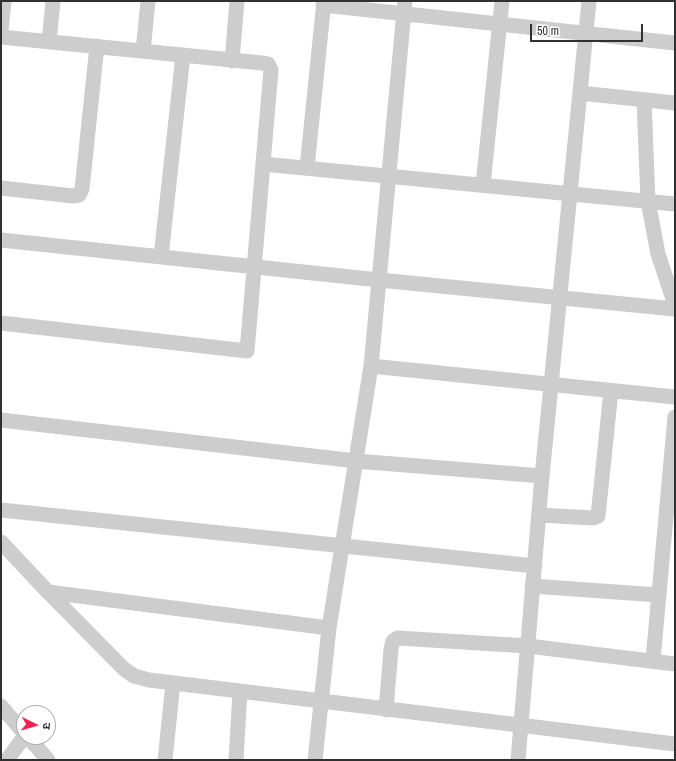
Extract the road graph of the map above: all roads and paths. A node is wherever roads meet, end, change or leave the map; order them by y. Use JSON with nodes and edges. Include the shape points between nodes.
{"nodes":[{"id":1,"x":4,"y":1,"type":"edge"},
{"id":2,"x":53,"y":1,"type":"edge"},
{"id":3,"x":148,"y":1,"type":"edge"},
{"id":4,"x":237,"y":1,"type":"edge"},
{"id":5,"x":502,"y":1,"type":"edge"},
{"id":6,"x":589,"y":1,"type":"edge"},
{"id":7,"x":324,"y":3,"type":"edge"},
{"id":8,"x":404,"y":8,"type":"edge"},
{"id":9,"x":499,"y":24,"type":"junction"},
{"id":10,"x":1,"y":31,"type":"edge"},
{"id":11,"x":586,"y":33,"type":"junction"},
{"id":12,"x":1,"y":36,"type":"edge"},
{"id":13,"x":49,"y":42,"type":"junction"},
{"id":14,"x":675,"y":43,"type":"edge"},
{"id":15,"x":97,"y":46,"type":"junction"},
{"id":16,"x":143,"y":51,"type":"junction"},
{"id":17,"x":183,"y":56,"type":"junction"},
{"id":18,"x":232,"y":61,"type":"junction"},
{"id":19,"x":580,"y":93,"type":"junction"},
{"id":20,"x":644,"y":100,"type":"junction"},
{"id":21,"x":675,"y":104,"type":"edge"},
{"id":22,"x":263,"y":164,"type":"junction"},
{"id":23,"x":307,"y":168,"type":"junction"},
{"id":24,"x":389,"y":176,"type":"junction"},
{"id":25,"x":483,"y":185,"type":"junction"},
{"id":26,"x":1,"y":188,"type":"edge"},
{"id":27,"x":570,"y":194,"type":"junction"},
{"id":28,"x":648,"y":201,"type":"junction"},
{"id":29,"x":675,"y":204,"type":"edge"},
{"id":30,"x":1,"y":240,"type":"edge"},
{"id":31,"x":161,"y":257,"type":"junction"},
{"id":32,"x":255,"y":267,"type":"junction"},
{"id":33,"x":379,"y":280,"type":"junction"},
{"id":34,"x":560,"y":298,"type":"junction"},
{"id":35,"x":675,"y":305,"type":"edge"},
{"id":36,"x":675,"y":309,"type":"edge"},
{"id":37,"x":1,"y":323,"type":"edge"},
{"id":38,"x":371,"y":366,"type":"junction"},
{"id":39,"x":551,"y":385,"type":"junction"},
{"id":40,"x":612,"y":391,"type":"junction"},
{"id":41,"x":675,"y":397,"type":"edge"},
{"id":42,"x":675,"y":416,"type":"edge"},
{"id":43,"x":1,"y":420,"type":"edge"},
{"id":44,"x":356,"y":461,"type":"junction"},
{"id":45,"x":542,"y":476,"type":"junction"},
{"id":46,"x":1,"y":510,"type":"edge"},
{"id":47,"x":539,"y":515,"type":"junction"},
{"id":48,"x":1,"y":542,"type":"edge"},
{"id":49,"x":341,"y":547,"type":"junction"},
{"id":50,"x":535,"y":566,"type":"junction"},
{"id":51,"x":532,"y":586,"type":"junction"},
{"id":52,"x":48,"y":592,"type":"junction"},
{"id":53,"x":658,"y":595,"type":"junction"},
{"id":54,"x":329,"y":628,"type":"junction"},
{"id":55,"x":528,"y":646,"type":"junction"},
{"id":56,"x":653,"y":660,"type":"junction"},
{"id":57,"x":675,"y":664,"type":"edge"},
{"id":58,"x":173,"y":683,"type":"junction"},
{"id":59,"x":240,"y":692,"type":"junction"},
{"id":60,"x":322,"y":702,"type":"junction"},
{"id":61,"x":1,"y":706,"type":"edge"},
{"id":62,"x":386,"y":710,"type":"junction"},
{"id":63,"x":16,"y":724,"type":"edge"},
{"id":64,"x":521,"y":726,"type":"junction"},
{"id":65,"x":675,"y":744,"type":"edge"},
{"id":66,"x":18,"y":745,"type":"edge"},
{"id":67,"x":35,"y":745,"type":"edge"},
{"id":68,"x":7,"y":760,"type":"edge"},
{"id":69,"x":48,"y":760,"type":"edge"},
{"id":70,"x":165,"y":760,"type":"edge"},
{"id":71,"x":236,"y":760,"type":"edge"},
{"id":72,"x":315,"y":760,"type":"edge"},
{"id":73,"x":518,"y":760,"type":"edge"}],
"edges":[{"from":1,"to":10,"type":"street"},
{"from":2,"to":13,"type":"street"},
{"from":3,"to":16,"type":"street"},
{"from":4,"to":18,"type":"street"},
{"from":5,"to":9,"type":"street"},
{"from":6,"to":11,"type":"street"},
{"from":7,"to":8,"type":"street"},
{"from":7,"to":23,"type":"street"},
{"from":8,"to":9,"type":"street"},
{"from":8,"to":24,"type":"street"},
{"from":9,"to":11,"type":"street"},
{"from":9,"to":25,"type":"street"},
{"from":11,"to":14,"type":"street"},
{"from":11,"to":19,"type":"street"},
{"from":12,"to":13,"type":"street"},
{"from":13,"to":15,"type":"street"},
{"from":15,"to":16,"type":"street"},
{"from":15,"to":26,"type":"street","via":[[82,189],[79,195]]},
{"from":16,"to":17,"type":"street"},
{"from":17,"to":18,"type":"street"},
{"from":17,"to":31,"type":"street"},
{"from":18,"to":22,"type":"street","via":[[268,64],[271,70]]},
{"from":19,"to":20,"type":"street"},
{"from":19,"to":27,"type":"street"},
{"from":20,"to":21,"type":"street"},
{"from":20,"to":28,"type":"street"},
{"from":22,"to":23,"type":"street"},
{"from":22,"to":32,"type":"street"},
{"from":23,"to":24,"type":"street"},
{"from":24,"to":25,"type":"street"},
{"from":24,"to":33,"type":"street"},
{"from":25,"to":27,"type":"street"},
{"from":27,"to":28,"type":"street"},
{"from":27,"to":34,"type":"street"},
{"from":28,"to":29,"type":"street"},
{"from":28,"to":35,"type":"street","via":[[658,254]]},
{"from":30,"to":31,"type":"street"},
{"from":31,"to":32,"type":"street"},
{"from":32,"to":33,"type":"street"},
{"from":32,"to":37,"type":"street","via":[[249,348],[244,352]]},
{"from":33,"to":34,"type":"street"},
{"from":33,"to":38,"type":"street"},
{"from":34,"to":36,"type":"street"},
{"from":34,"to":39,"type":"street"},
{"from":38,"to":39,"type":"street"},
{"from":38,"to":44,"type":"street"},
{"from":39,"to":40,"type":"street"},
{"from":39,"to":45,"type":"street"},
{"from":40,"to":41,"type":"street"},
{"from":40,"to":47,"type":"street","via":[[598,516],[593,518]]},
{"from":42,"to":53,"type":"street"},
{"from":43,"to":44,"type":"street"},
{"from":44,"to":45,"type":"street"},
{"from":44,"to":49,"type":"street"},
{"from":45,"to":47,"type":"street"},
{"from":46,"to":49,"type":"street"},
{"from":47,"to":50,"type":"street"},
{"from":48,"to":52,"type":"street"},
{"from":49,"to":50,"type":"street"},
{"from":49,"to":54,"type":"street"},
{"from":50,"to":51,"type":"street"},
{"from":51,"to":53,"type":"street"},
{"from":51,"to":55,"type":"street"},
{"from":52,"to":54,"type":"street"},
{"from":52,"to":58,"type":"street","via":[[124,669],[134,676]]},
{"from":53,"to":56,"type":"street"},
{"from":54,"to":60,"type":"street"},
{"from":55,"to":56,"type":"street"},
{"from":55,"to":62,"type":"street","via":[[398,638],[393,642],[391,650]]},
{"from":55,"to":64,"type":"street"},
{"from":56,"to":57,"type":"street"},
{"from":58,"to":59,"type":"street"},
{"from":58,"to":70,"type":"street"},
{"from":59,"to":60,"type":"street"},
{"from":59,"to":71,"type":"street"},
{"from":60,"to":62,"type":"street"},
{"from":60,"to":72,"type":"street"},
{"from":61,"to":63,"type":"street"},
{"from":62,"to":64,"type":"street"},
{"from":64,"to":65,"type":"street"},
{"from":64,"to":73,"type":"street"},
{"from":66,"to":68,"type":"street"},
{"from":67,"to":69,"type":"street"}]}
